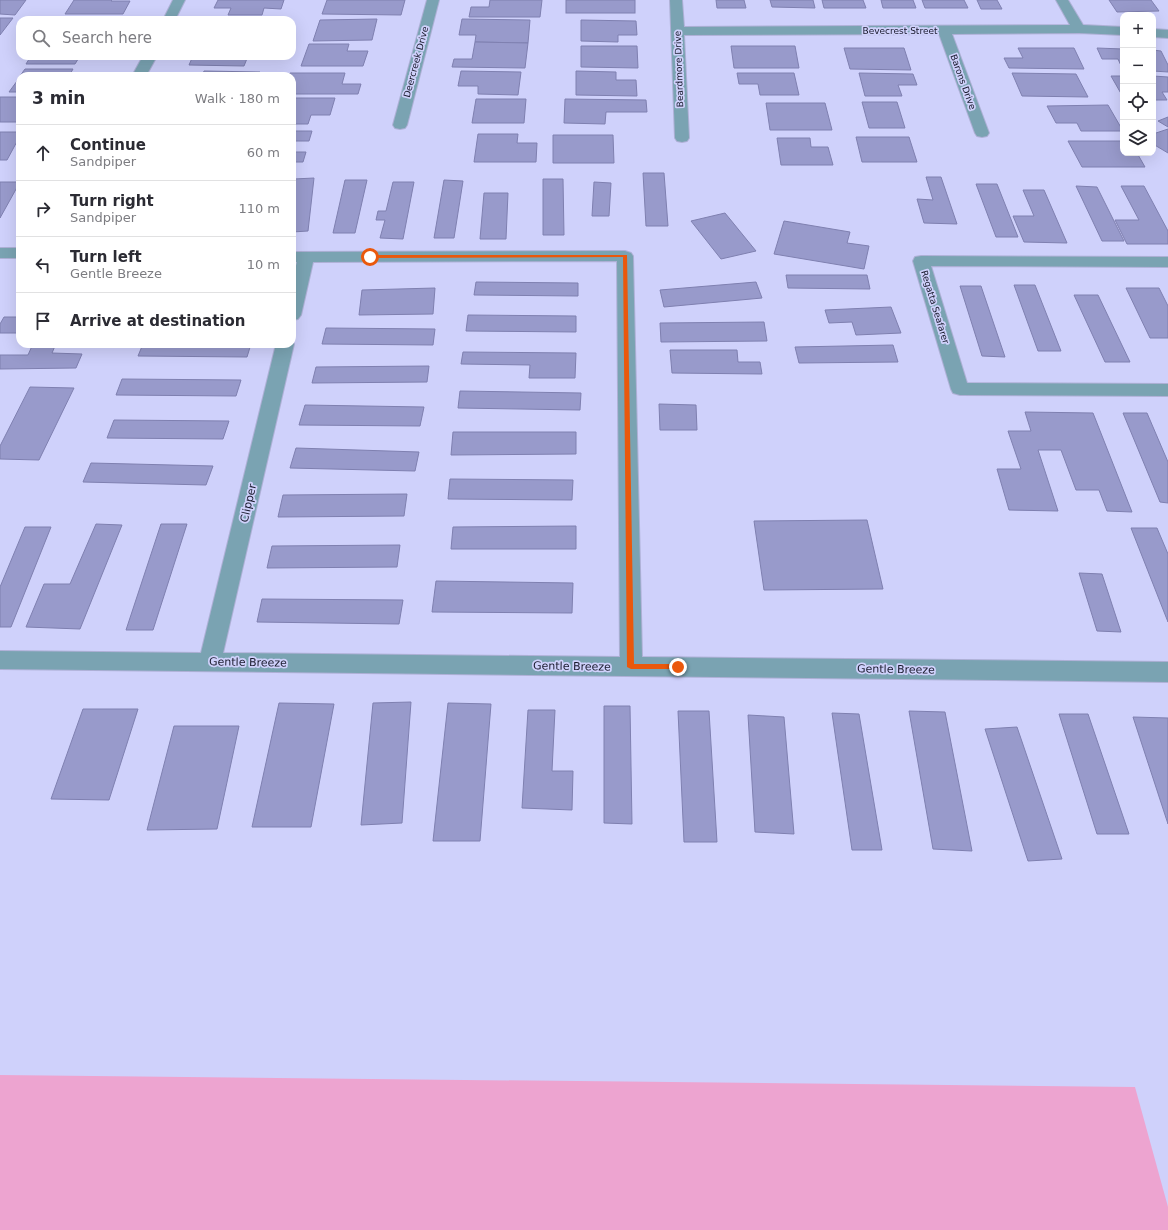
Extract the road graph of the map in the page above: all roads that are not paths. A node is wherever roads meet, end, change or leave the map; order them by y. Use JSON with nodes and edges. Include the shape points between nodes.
{"nodes":[{"id":1,"x":180,"y":0,"type":"edge"},
{"id":2,"x":433,"y":0,"type":"edge"},
{"id":3,"x":676,"y":0,"type":"edge"},
{"id":4,"x":1062,"y":0,"type":"edge"},
{"id":5,"x":171,"y":16,"type":"edge"},
{"id":6,"x":1079,"y":29,"type":"junction"},
{"id":7,"x":944,"y":30,"type":"junction"},
{"id":8,"x":678,"y":31,"type":"junction"},
{"id":9,"x":1120,"y":31,"type":"edge"},
{"id":10,"x":1156,"y":33,"type":"edge"},
{"id":11,"x":1168,"y":34,"type":"edge"},
{"id":12,"x":148,"y":60,"type":"edge"},
{"id":13,"x":141,"y":72,"type":"edge"},
{"id":14,"x":400,"y":125,"type":"dead end"},
{"id":15,"x":982,"y":133,"type":"dead end"},
{"id":16,"x":682,"y":138,"type":"dead end"},
{"id":17,"x":299,"y":257,"type":"edge"},
{"id":18,"x":1168,"y":262,"type":"edge"},
{"id":19,"x":296,"y":282,"type":"edge"},
{"id":20,"x":284,"y":348,"type":"edge"},
{"id":21,"x":1168,"y":390,"type":"edge"},
{"id":22,"x":0,"y":660,"type":"edge"},
{"id":23,"x":210,"y":662,"type":"junction"},
{"id":24,"x":631,"y":667,"type":"junction"},
{"id":25,"x":1168,"y":672,"type":"edge"}],
"edges":[{"from":1,"to":5,"type":"street"},
{"from":2,"to":14,"type":"street","name":"Deercreek Drive"},
{"from":3,"to":8,"type":"street","name":"Beardmore Drive"},
{"from":4,"to":6,"type":"street"},
{"from":6,"to":7,"type":"street","name":"Bevecrest Street"},
{"from":6,"to":9,"type":"street","name":"Bevecrest Street"},
{"from":7,"to":8,"type":"street","name":"Bevecrest Street"},
{"from":7,"to":15,"type":"street","name":"Barons Drive"},
{"from":8,"to":16,"type":"street","name":"Beardmore Drive"},
{"from":10,"to":11,"type":"street"},
{"from":12,"to":13,"type":"street"},
{"from":17,"to":19,"type":"street"},
{"from":17,"to":24,"type":"street","via":[[625,256]]},
{"from":18,"to":21,"type":"street","name":"Regatta Seafarer","via":[[921,261],[960,389]]},
{"from":20,"to":23,"type":"street","name":"Clipper"},
{"from":22,"to":23,"type":"street","name":"Gentle Breeze"},
{"from":23,"to":24,"type":"street","name":"Gentle Breeze"},
{"from":24,"to":25,"type":"street","name":"Gentle Breeze"}]}
